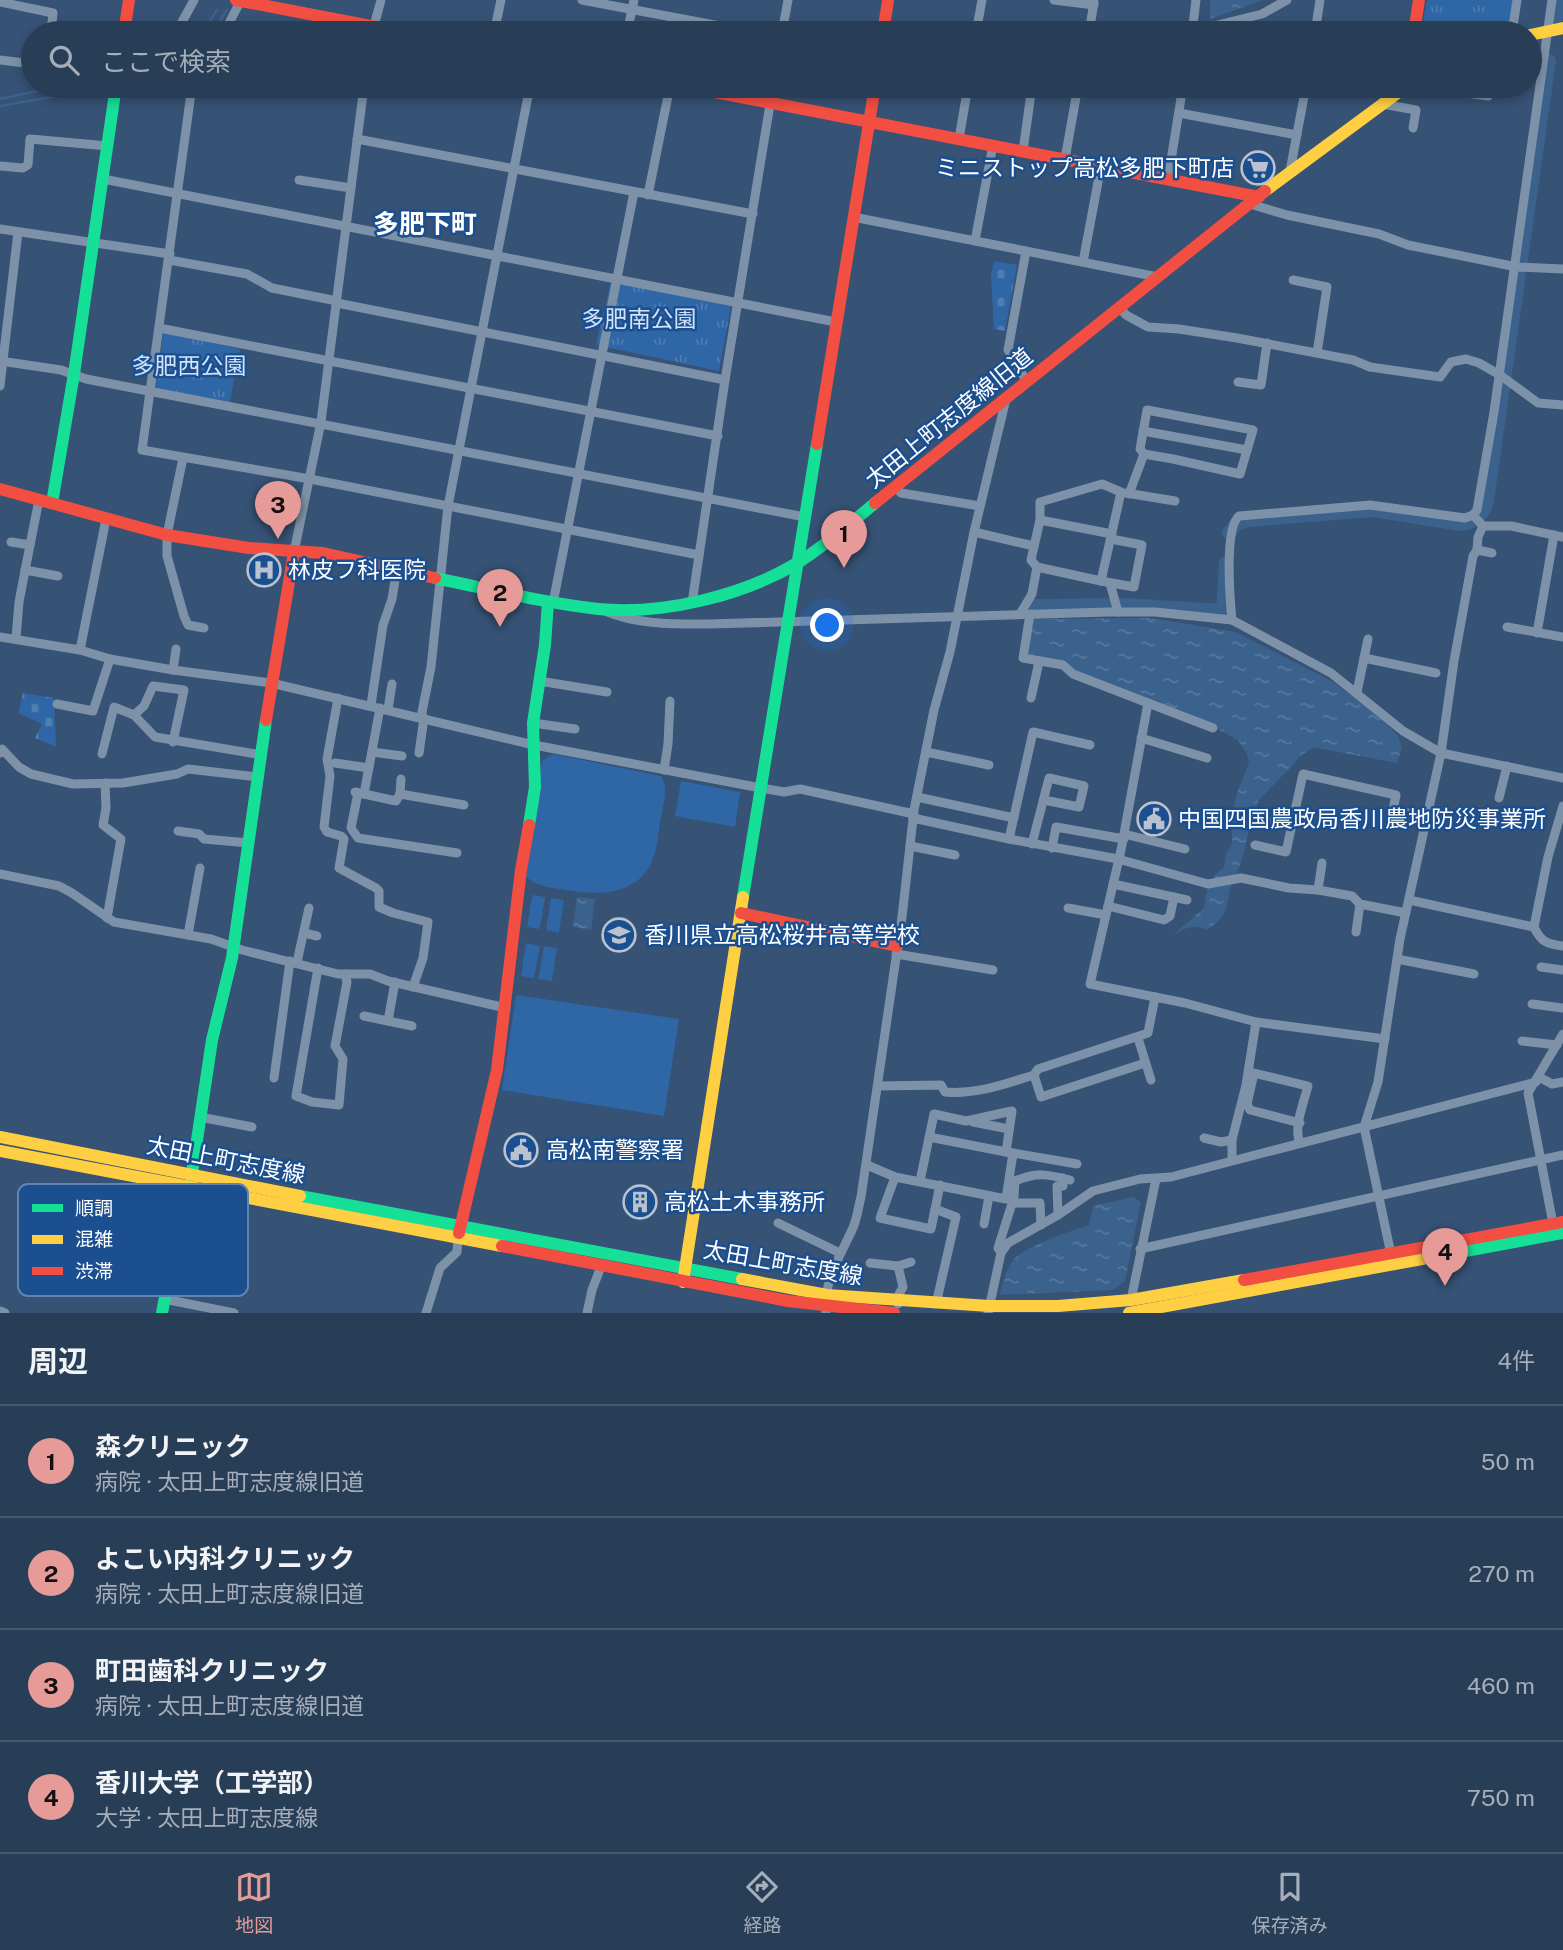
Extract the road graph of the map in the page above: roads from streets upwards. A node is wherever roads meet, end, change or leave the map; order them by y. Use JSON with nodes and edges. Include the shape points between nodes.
{"nodes":[{"id":1,"x":129,"y":0,"type":"edge"},
{"id":2,"x":194,"y":0,"type":"edge"},
{"id":3,"x":239,"y":0,"type":"edge"},
{"id":4,"x":381,"y":0,"type":"edge"},
{"id":5,"x":501,"y":0,"type":"edge"},
{"id":6,"x":582,"y":0,"type":"edge"},
{"id":7,"x":788,"y":0,"type":"edge"},
{"id":8,"x":888,"y":0,"type":"edge"},
{"id":9,"x":982,"y":0,"type":"edge"},
{"id":10,"x":1054,"y":0,"type":"edge"},
{"id":11,"x":1196,"y":0,"type":"edge"},
{"id":12,"x":1287,"y":0,"type":"edge"},
{"id":13,"x":1320,"y":0,"type":"edge"},
{"id":14,"x":1419,"y":0,"type":"edge"},
{"id":15,"x":1517,"y":0,"type":"edge"},
{"id":16,"x":1552,"y":0,"type":"edge"},
{"id":17,"x":0,"y":2,"type":"edge"},
{"id":18,"x":1094,"y":3,"type":"edge"},
{"id":19,"x":633,"y":5,"type":"edge"},
{"id":20,"x":52,"y":21,"type":"edge"},
{"id":21,"x":126,"y":21,"type":"edge"},
{"id":22,"x":183,"y":21,"type":"edge"},
{"id":23,"x":230,"y":21,"type":"edge"},
{"id":24,"x":333,"y":21,"type":"edge"},
{"id":25,"x":375,"y":21,"type":"edge"},
{"id":26,"x":497,"y":21,"type":"edge"},
{"id":27,"x":704,"y":21,"type":"edge"},
{"id":28,"x":784,"y":21,"type":"edge"},
{"id":29,"x":885,"y":21,"type":"edge"},
{"id":30,"x":978,"y":21,"type":"edge"},
{"id":31,"x":1091,"y":21,"type":"edge"},
{"id":32,"x":1193,"y":21,"type":"edge"},
{"id":33,"x":1235,"y":21,"type":"edge"},
{"id":34,"x":1317,"y":21,"type":"edge"},
{"id":35,"x":1415,"y":21,"type":"edge"},
{"id":36,"x":1514,"y":21,"type":"edge"},
{"id":37,"x":1563,"y":28,"type":"edge"},
{"id":38,"x":1548,"y":31,"type":"junction"},
{"id":39,"x":1542,"y":32,"type":"edge"},
{"id":40,"x":0,"y":60,"type":"edge"},
{"id":41,"x":21,"y":63,"type":"edge"},
{"id":42,"x":1542,"y":78,"type":"edge"},
{"id":43,"x":114,"y":98,"type":"edge"},
{"id":44,"x":190,"y":98,"type":"edge"},
{"id":45,"x":362,"y":98,"type":"edge"},
{"id":46,"x":528,"y":98,"type":"edge"},
{"id":47,"x":668,"y":98,"type":"edge"},
{"id":48,"x":745,"y":98,"type":"edge"},
{"id":49,"x":772,"y":98,"type":"edge"},
{"id":50,"x":873,"y":98,"type":"edge"},
{"id":51,"x":966,"y":98,"type":"edge"},
{"id":52,"x":1031,"y":98,"type":"edge"},
{"id":53,"x":1076,"y":98,"type":"edge"},
{"id":54,"x":1182,"y":98,"type":"edge"},
{"id":55,"x":1304,"y":98,"type":"edge"},
{"id":56,"x":1388,"y":98,"type":"edge"},
{"id":57,"x":1539,"y":98,"type":"edge"},
{"id":58,"x":771,"y":103,"type":"junction"},
{"id":59,"x":1380,"y":104,"type":"junction"},
{"id":60,"x":1179,"y":113,"type":"junction"},
{"id":61,"x":869,"y":121,"type":"junction"},
{"id":62,"x":1413,"y":128,"type":"dead end"},
{"id":63,"x":1297,"y":135,"type":"junction"},
{"id":64,"x":357,"y":139,"type":"junction"},
{"id":65,"x":959,"y":139,"type":"junction"},
{"id":66,"x":993,"y":145,"type":"junction"},
{"id":67,"x":108,"y":146,"type":"junction"},
{"id":68,"x":1023,"y":151,"type":"junction"},
{"id":69,"x":1065,"y":159,"type":"junction"},
{"id":70,"x":0,"y":166,"type":"edge"},
{"id":71,"x":1101,"y":166,"type":"junction"},
{"id":72,"x":513,"y":169,"type":"junction"},
{"id":73,"x":1290,"y":171,"type":"junction"},
{"id":74,"x":103,"y":180,"type":"junction"},
{"id":75,"x":299,"y":180,"type":"dead end"},
{"id":76,"x":1168,"y":180,"type":"junction"},
{"id":77,"x":351,"y":188,"type":"junction"},
{"id":78,"x":634,"y":192,"type":"junction"},
{"id":79,"x":176,"y":194,"type":"junction"},
{"id":80,"x":648,"y":195,"type":"junction"},
{"id":81,"x":1255,"y":200,"type":"junction"},
{"id":82,"x":752,"y":214,"type":"junction"},
{"id":83,"x":853,"y":217,"type":"junction"},
{"id":84,"x":346,"y":228,"type":"junction"},
{"id":85,"x":0,"y":229,"type":"edge"},
{"id":86,"x":18,"y":232,"type":"junction"},
{"id":87,"x":93,"y":241,"type":"junction"},
{"id":88,"x":975,"y":241,"type":"junction"},
{"id":89,"x":1026,"y":251,"type":"junction"},
{"id":90,"x":170,"y":257,"type":"junction"},
{"id":91,"x":496,"y":257,"type":"junction"},
{"id":92,"x":1083,"y":261,"type":"junction"},
{"id":93,"x":1518,"y":267,"type":"junction"},
{"id":94,"x":1563,"y":269,"type":"edge"},
{"id":95,"x":1158,"y":277,"type":"junction"},
{"id":96,"x":615,"y":280,"type":"junction"},
{"id":97,"x":1293,"y":280,"type":"dead end"},
{"id":98,"x":337,"y":302,"type":"junction"},
{"id":99,"x":737,"y":304,"type":"junction"},
{"id":100,"x":1120,"y":308,"type":"junction"},
{"id":101,"x":836,"y":322,"type":"junction"},
{"id":102,"x":159,"y":328,"type":"junction"},
{"id":103,"x":481,"y":332,"type":"junction"},
{"id":104,"x":1267,"y":343,"type":"junction"},
{"id":105,"x":1317,"y":353,"type":"junction"},
{"id":106,"x":601,"y":355,"type":"junction"},
{"id":107,"x":2,"y":361,"type":"edge"},
{"id":108,"x":329,"y":361,"type":"junction"},
{"id":109,"x":74,"y":374,"type":"junction"},
{"id":110,"x":1504,"y":378,"type":"junction"},
{"id":111,"x":725,"y":380,"type":"junction"},
{"id":112,"x":1027,"y":382,"type":"junction"},
{"id":113,"x":1238,"y":382,"type":"dead end"},
{"id":114,"x":0,"y":386,"type":"edge"},
{"id":115,"x":470,"y":390,"type":"junction"},
{"id":116,"x":150,"y":391,"type":"junction"},
{"id":117,"x":1007,"y":398,"type":"junction"},
{"id":118,"x":1563,"y":405,"type":"edge"},
{"id":119,"x":590,"y":412,"type":"junction"},
{"id":120,"x":321,"y":422,"type":"junction"},
{"id":121,"x":1143,"y":431,"type":"junction"},
{"id":122,"x":718,"y":436,"type":"junction"},
{"id":123,"x":458,"y":450,"type":"junction"},
{"id":124,"x":1247,"y":450,"type":"junction"},
{"id":125,"x":1144,"y":454,"type":"junction"},
{"id":126,"x":183,"y":458,"type":"junction"},
{"id":127,"x":577,"y":473,"type":"junction"},
{"id":128,"x":310,"y":479,"type":"junction"},
{"id":129,"x":895,"y":487,"type":"junction"},
{"id":130,"x":0,"y":489,"type":"edge"},
{"id":131,"x":1125,"y":493,"type":"junction"},
{"id":132,"x":708,"y":499,"type":"junction"},
{"id":133,"x":46,"y":502,"type":"junction"},
{"id":134,"x":1175,"y":502,"type":"dead end"},
{"id":135,"x":448,"y":506,"type":"junction"},
{"id":136,"x":981,"y":506,"type":"junction"},
{"id":137,"x":805,"y":517,"type":"junction"},
{"id":138,"x":106,"y":519,"type":"junction"},
{"id":139,"x":1040,"y":520,"type":"junction"},
{"id":140,"x":1479,"y":521,"type":"junction"},
{"id":141,"x":567,"y":530,"type":"junction"},
{"id":142,"x":974,"y":532,"type":"junction"},
{"id":143,"x":167,"y":535,"type":"junction"},
{"id":144,"x":1558,"y":536,"type":"edge"},
{"id":145,"x":1111,"y":537,"type":"junction"},
{"id":146,"x":12,"y":542,"type":"dead end"},
{"id":147,"x":30,"y":545,"type":"junction"},
{"id":148,"x":1034,"y":546,"type":"junction"},
{"id":149,"x":1477,"y":550,"type":"junction"},
{"id":150,"x":294,"y":552,"type":"junction"},
{"id":151,"x":1492,"y":552,"type":"dead end"},
{"id":152,"x":699,"y":555,"type":"junction"},
{"id":153,"x":799,"y":562,"type":"junction"},
{"id":154,"x":1037,"y":567,"type":"junction"},
{"id":155,"x":397,"y":568,"type":"junction"},
{"id":156,"x":25,"y":570,"type":"junction"},
{"id":157,"x":58,"y":576,"type":"dead end"},
{"id":158,"x":442,"y":578,"type":"junction"},
{"id":159,"x":1106,"y":582,"type":"junction"},
{"id":160,"x":551,"y":602,"type":"junction"},
{"id":161,"x":692,"y":603,"type":"junction"},
{"id":162,"x":1116,"y":605,"type":"junction"},
{"id":163,"x":600,"y":609,"type":"junction"},
{"id":164,"x":1029,"y":614,"type":"junction"},
{"id":165,"x":956,"y":615,"type":"junction"},
{"id":166,"x":1232,"y":620,"type":"junction"},
{"id":167,"x":787,"y":622,"type":"junction"},
{"id":168,"x":1507,"y":627,"type":"dead end"},
{"id":169,"x":204,"y":628,"type":"dead end"},
{"id":170,"x":1537,"y":633,"type":"junction"},
{"id":171,"x":0,"y":637,"type":"edge"},
{"id":172,"x":1563,"y":637,"type":"edge"},
{"id":173,"x":16,"y":638,"type":"junction"},
{"id":174,"x":1368,"y":639,"type":"dead end"},
{"id":175,"x":176,"y":649,"type":"dead end"},
{"id":176,"x":80,"y":650,"type":"junction"},
{"id":177,"x":1364,"y":658,"type":"junction"},
{"id":178,"x":110,"y":659,"type":"junction"},
{"id":179,"x":1039,"y":662,"type":"junction"},
{"id":180,"x":173,"y":670,"type":"junction"},
{"id":181,"x":1436,"y":673,"type":"dead end"},
{"id":182,"x":539,"y":681,"type":"junction"},
{"id":183,"x":271,"y":683,"type":"junction"},
{"id":184,"x":392,"y":684,"type":"dead end"},
{"id":185,"x":607,"y":692,"type":"dead end"},
{"id":186,"x":1357,"y":692,"type":"junction"},
{"id":187,"x":338,"y":698,"type":"junction"},
{"id":188,"x":1031,"y":698,"type":"dead end"},
{"id":189,"x":670,"y":701,"type":"dead end"},
{"id":190,"x":1147,"y":703,"type":"junction"},
{"id":191,"x":58,"y":704,"type":"dead end"},
{"id":192,"x":380,"y":707,"type":"junction"},
{"id":193,"x":134,"y":715,"type":"junction"},
{"id":194,"x":423,"y":718,"type":"junction"},
{"id":195,"x":533,"y":723,"type":"junction"},
{"id":196,"x":1213,"y":728,"type":"dead end"},
{"id":197,"x":575,"y":729,"type":"dead end"},
{"id":198,"x":1141,"y":738,"type":"junction"},
{"id":199,"x":173,"y":742,"type":"junction"},
{"id":200,"x":534,"y":745,"type":"junction"},
{"id":201,"x":1090,"y":745,"type":"dead end"},
{"id":202,"x":372,"y":751,"type":"junction"},
{"id":203,"x":926,"y":752,"type":"junction"},
{"id":204,"x":1441,"y":752,"type":"junction"},
{"id":205,"x":0,"y":753,"type":"edge"},
{"id":206,"x":102,"y":754,"type":"dead end"},
{"id":207,"x":262,"y":755,"type":"junction"},
{"id":208,"x":1207,"y":758,"type":"dead end"},
{"id":209,"x":335,"y":763,"type":"dead end"},
{"id":210,"x":989,"y":765,"type":"dead end"},
{"id":211,"x":1507,"y":766,"type":"junction"},
{"id":212,"x":369,"y":768,"type":"junction"},
{"id":213,"x":664,"y":770,"type":"junction"},
{"id":214,"x":258,"y":777,"type":"junction"},
{"id":215,"x":1563,"y":778,"type":"edge"},
{"id":216,"x":401,"y":779,"type":"dead end"},
{"id":217,"x":105,"y":783,"type":"junction"},
{"id":218,"x":761,"y":788,"type":"junction"},
{"id":219,"x":361,"y":794,"type":"junction"},
{"id":220,"x":400,"y":794,"type":"junction"},
{"id":221,"x":918,"y":797,"type":"junction"},
{"id":222,"x":1499,"y":798,"type":"dead end"},
{"id":223,"x":1044,"y":800,"type":"junction"},
{"id":224,"x":464,"y":805,"type":"dead end"},
{"id":225,"x":1563,"y":806,"type":"edge"},
{"id":226,"x":348,"y":813,"type":"dead end"},
{"id":227,"x":914,"y":816,"type":"junction"},
{"id":228,"x":1427,"y":817,"type":"junction"},
{"id":229,"x":1014,"y":818,"type":"junction"},
{"id":230,"x":1261,"y":818,"type":"dead end"},
{"id":231,"x":1292,"y":825,"type":"junction"},
{"id":232,"x":177,"y":831,"type":"dead end"},
{"id":233,"x":1124,"y":836,"type":"junction"},
{"id":234,"x":1009,"y":839,"type":"junction"},
{"id":235,"x":249,"y":843,"type":"junction"},
{"id":236,"x":1032,"y":844,"type":"junction"},
{"id":237,"x":910,"y":845,"type":"junction"},
{"id":238,"x":1255,"y":845,"type":"dead end"},
{"id":239,"x":1052,"y":848,"type":"junction"},
{"id":240,"x":1185,"y":849,"type":"dead end"},
{"id":241,"x":457,"y":853,"type":"dead end"},
{"id":242,"x":956,"y":855,"type":"dead end"},
{"id":243,"x":1118,"y":859,"type":"junction"},
{"id":244,"x":1322,"y":863,"type":"dead end"},
{"id":245,"x":200,"y":868,"type":"dead end"},
{"id":246,"x":0,"y":874,"type":"edge"},
{"id":247,"x":1113,"y":884,"type":"junction"},
{"id":248,"x":1318,"y":890,"type":"junction"},
{"id":249,"x":1174,"y":897,"type":"junction"},
{"id":250,"x":1187,"y":900,"type":"dead end"},
{"id":251,"x":1409,"y":900,"type":"junction"},
{"id":252,"x":1360,"y":904,"type":"junction"},
{"id":253,"x":309,"y":908,"type":"dead end"},
{"id":254,"x":1068,"y":908,"type":"dead end"},
{"id":255,"x":1107,"y":911,"type":"junction"},
{"id":256,"x":1406,"y":912,"type":"junction"},
{"id":257,"x":741,"y":913,"type":"junction"},
{"id":258,"x":107,"y":918,"type":"junction"},
{"id":259,"x":1534,"y":927,"type":"junction"},
{"id":260,"x":1356,"y":932,"type":"dead end"},
{"id":261,"x":304,"y":933,"type":"junction"},
{"id":262,"x":188,"y":935,"type":"junction"},
{"id":263,"x":317,"y":936,"type":"dead end"},
{"id":264,"x":1563,"y":946,"type":"edge"},
{"id":265,"x":234,"y":947,"type":"junction"},
{"id":266,"x":897,"y":950,"type":"junction"},
{"id":267,"x":1397,"y":959,"type":"junction"},
{"id":268,"x":293,"y":962,"type":"junction"},
{"id":269,"x":1541,"y":967,"type":"dead end"},
{"id":270,"x":318,"y":968,"type":"junction"},
{"id":271,"x":993,"y":970,"type":"dead end"},
{"id":272,"x":1563,"y":970,"type":"edge"},
{"id":273,"x":345,"y":974,"type":"junction"},
{"id":274,"x":1474,"y":974,"type":"dead end"},
{"id":275,"x":395,"y":982,"type":"junction"},
{"id":276,"x":413,"y":986,"type":"junction"},
{"id":277,"x":1155,"y":997,"type":"junction"},
{"id":278,"x":1532,"y":1004,"type":"dead end"},
{"id":279,"x":506,"y":1008,"type":"junction"},
{"id":280,"x":1563,"y":1008,"type":"edge"},
{"id":281,"x":364,"y":1016,"type":"dead end"},
{"id":282,"x":388,"y":1021,"type":"junction"},
{"id":283,"x":1256,"y":1022,"type":"junction"},
{"id":284,"x":412,"y":1026,"type":"dead end"},
{"id":285,"x":1563,"y":1034,"type":"edge"},
{"id":286,"x":1138,"y":1038,"type":"junction"},
{"id":287,"x":1385,"y":1039,"type":"junction"},
{"id":288,"x":1522,"y":1041,"type":"dead end"},
{"id":289,"x":1557,"y":1045,"type":"junction"},
{"id":290,"x":1145,"y":1063,"type":"junction"},
{"id":291,"x":1034,"y":1075,"type":"junction"},
{"id":292,"x":274,"y":1077,"type":"dead end"},
{"id":293,"x":1537,"y":1079,"type":"junction"},
{"id":294,"x":1150,"y":1080,"type":"dead end"},
{"id":295,"x":1563,"y":1082,"type":"edge"},
{"id":296,"x":878,"y":1086,"type":"junction"},
{"id":297,"x":200,"y":1117,"type":"junction"},
{"id":298,"x":966,"y":1121,"type":"junction"},
{"id":299,"x":1300,"y":1124,"type":"junction"},
{"id":300,"x":252,"y":1127,"type":"dead end"},
{"id":301,"x":1364,"y":1127,"type":"junction"},
{"id":302,"x":1009,"y":1129,"type":"junction"},
{"id":303,"x":0,"y":1137,"type":"edge"},
{"id":304,"x":929,"y":1137,"type":"junction"},
{"id":305,"x":1205,"y":1138,"type":"dead end"},
{"id":306,"x":1232,"y":1140,"type":"junction"},
{"id":307,"x":1300,"y":1143,"type":"junction"},
{"id":308,"x":0,"y":1151,"type":"edge"},
{"id":309,"x":1009,"y":1152,"type":"junction"},
{"id":310,"x":1563,"y":1155,"type":"edge"},
{"id":311,"x":1053,"y":1160,"type":"junction"},
{"id":312,"x":1232,"y":1160,"type":"junction"},
{"id":313,"x":1540,"y":1160,"type":"junction"},
{"id":314,"x":1077,"y":1164,"type":"dead end"},
{"id":315,"x":867,"y":1165,"type":"junction"},
{"id":316,"x":1051,"y":1174,"type":"junction"},
{"id":317,"x":895,"y":1177,"type":"junction"},
{"id":318,"x":1156,"y":1179,"type":"junction"},
{"id":319,"x":191,"y":1180,"type":"junction"},
{"id":320,"x":920,"y":1181,"type":"junction"},
{"id":321,"x":190,"y":1184,"type":"edge"},
{"id":322,"x":212,"y":1184,"type":"edge"},
{"id":323,"x":940,"y":1185,"type":"junction"},
{"id":324,"x":248,"y":1191,"type":"edge"},
{"id":325,"x":989,"y":1196,"type":"junction"},
{"id":326,"x":1378,"y":1196,"type":"junction"},
{"id":327,"x":1016,"y":1203,"type":"dead end"},
{"id":328,"x":935,"y":1209,"type":"junction"},
{"id":329,"x":1058,"y":1215,"type":"junction"},
{"id":330,"x":778,"y":1223,"type":"dead end"},
{"id":331,"x":984,"y":1224,"type":"dead end"},
{"id":332,"x":1041,"y":1225,"type":"junction"},
{"id":333,"x":1558,"y":1228,"type":"edge"},
{"id":334,"x":459,"y":1232,"type":"junction"},
{"id":335,"x":1140,"y":1249,"type":"junction"},
{"id":336,"x":840,"y":1253,"type":"junction"},
{"id":337,"x":1001,"y":1253,"type":"junction"},
{"id":338,"x":595,"y":1259,"type":"junction"},
{"id":339,"x":1392,"y":1259,"type":"junction"},
{"id":340,"x":911,"y":1262,"type":"dead end"},
{"id":341,"x":870,"y":1263,"type":"dead end"},
{"id":342,"x":898,"y":1266,"type":"junction"},
{"id":343,"x":686,"y":1268,"type":"junction"},
{"id":344,"x":683,"y":1282,"type":"junction"},
{"id":345,"x":165,"y":1296,"type":"edge"},
{"id":346,"x":164,"y":1299,"type":"junction"},
{"id":347,"x":936,"y":1304,"type":"junction"},
{"id":348,"x":826,"y":1305,"type":"edge"},
{"id":349,"x":897,"y":1309,"type":"edge"},
{"id":350,"x":988,"y":1310,"type":"edge"},
{"id":351,"x":1131,"y":1310,"type":"edge"},
{"id":352,"x":0,"y":1311,"type":"edge"},
{"id":353,"x":5,"y":1313,"type":"edge"},
{"id":354,"x":162,"y":1313,"type":"edge"},
{"id":355,"x":234,"y":1313,"type":"edge"},
{"id":356,"x":426,"y":1313,"type":"edge"},
{"id":357,"x":587,"y":1313,"type":"edge"},
{"id":358,"x":888,"y":1313,"type":"edge"}],
"edges":[{"from":1,"to":21,"type":"street"},
{"from":2,"to":22,"type":"street"},
{"from":3,"to":23,"type":"street"},
{"from":3,"to":24,"type":"street"},
{"from":4,"to":25,"type":"street"},
{"from":5,"to":26,"type":"street"},
{"from":6,"to":19,"type":"street"},
{"from":7,"to":28,"type":"street"},
{"from":8,"to":29,"type":"street"},
{"from":9,"to":30,"type":"street"},
{"from":10,"to":18,"type":"street"},
{"from":11,"to":32,"type":"street"},
{"from":12,"to":33,"type":"street","via":[[1262,14]]},
{"from":13,"to":34,"type":"street"},
{"from":14,"to":35,"type":"street"},
{"from":15,"to":36,"type":"street"},
{"from":16,"to":38,"type":"street"},
{"from":17,"to":20,"type":"street","via":[[53,13]]},
{"from":18,"to":31,"type":"street"},
{"from":19,"to":27,"type":"street"},
{"from":37,"to":38,"type":"street"},
{"from":38,"to":39,"type":"street"},
{"from":38,"to":42,"type":"street"},
{"from":40,"to":41,"type":"street"},
{"from":43,"to":67,"type":"street"},
{"from":44,"to":79,"type":"street"},
{"from":45,"to":64,"type":"street"},
{"from":46,"to":72,"type":"street"},
{"from":47,"to":80,"type":"street"},
{"from":48,"to":58,"type":"street"},
{"from":49,"to":58,"type":"street"},
{"from":50,"to":61,"type":"street"},
{"from":51,"to":65,"type":"street"},
{"from":52,"to":68,"type":"street"},
{"from":53,"to":69,"type":"street"},
{"from":54,"to":60,"type":"street"},
{"from":55,"to":63,"type":"street"},
{"from":56,"to":59,"type":"street","name":"太田上町志度線旧道"},
{"from":57,"to":93,"type":"street"},
{"from":58,"to":61,"type":"street"},
{"from":58,"to":82,"type":"street"},
{"from":59,"to":62,"type":"street","via":[[1416,110]]},
{"from":59,"to":73,"type":"street","name":"太田上町志度線旧道"},
{"from":60,"to":63,"type":"street"},
{"from":60,"to":76,"type":"street"},
{"from":61,"to":65,"type":"street"},
{"from":61,"to":83,"type":"street"},
{"from":63,"to":73,"type":"street"},
{"from":64,"to":72,"type":"street"},
{"from":64,"to":77,"type":"street"},
{"from":65,"to":66,"type":"street"},
{"from":66,"to":68,"type":"street"},
{"from":66,"to":88,"type":"street"},
{"from":67,"to":70,"type":"street","via":[[30,139],[28,165]]},
{"from":67,"to":74,"type":"street"},
{"from":68,"to":69,"type":"street"},
{"from":69,"to":71,"type":"street"},
{"from":71,"to":76,"type":"street"},
{"from":71,"to":92,"type":"street"},
{"from":72,"to":78,"type":"street"},
{"from":72,"to":91,"type":"street"},
{"from":73,"to":81,"type":"street","name":"太田上町志度線旧道"},
{"from":74,"to":79,"type":"street"},
{"from":74,"to":87,"type":"street"},
{"from":75,"to":77,"type":"street"},
{"from":76,"to":81,"type":"street"},
{"from":77,"to":84,"type":"street"},
{"from":78,"to":80,"type":"street"},
{"from":78,"to":96,"type":"street"},
{"from":79,"to":84,"type":"street"},
{"from":79,"to":90,"type":"street"},
{"from":80,"to":82,"type":"street"},
{"from":81,"to":93,"type":"street","via":[[1287,215]]},
{"from":81,"to":95,"type":"street","name":"太田上町志度線旧道"},
{"from":82,"to":99,"type":"street"},
{"from":83,"to":88,"type":"street"},
{"from":83,"to":101,"type":"street"},
{"from":84,"to":91,"type":"street"},
{"from":84,"to":98,"type":"street"},
{"from":85,"to":86,"type":"street"},
{"from":86,"to":87,"type":"street"},
{"from":86,"to":107,"type":"street"},
{"from":87,"to":90,"type":"street"},
{"from":87,"to":109,"type":"street"},
{"from":88,"to":89,"type":"street"},
{"from":89,"to":92,"type":"street"},
{"from":89,"to":112,"type":"street","via":[[1007,350]]},
{"from":90,"to":98,"type":"street","via":[[247,274],[272,288]]},
{"from":90,"to":102,"type":"street"},
{"from":91,"to":96,"type":"street"},
{"from":91,"to":103,"type":"street"},
{"from":92,"to":95,"type":"street"},
{"from":93,"to":94,"type":"street"},
{"from":93,"to":110,"type":"street"},
{"from":95,"to":100,"type":"street","name":"太田上町志度線旧道"},
{"from":96,"to":99,"type":"street"},
{"from":96,"to":106,"type":"street"},
{"from":97,"to":105,"type":"street","via":[[1327,287]]},
{"from":98,"to":103,"type":"street"},
{"from":98,"to":108,"type":"street"},
{"from":99,"to":101,"type":"street"},
{"from":99,"to":111,"type":"street"},
{"from":100,"to":104,"type":"street","via":[[1148,327]]},
{"from":100,"to":112,"type":"street","name":"太田上町志度線旧道"},
{"from":101,"to":137,"type":"street"},
{"from":102,"to":108,"type":"street"},
{"from":102,"to":116,"type":"street"},
{"from":103,"to":106,"type":"street"},
{"from":103,"to":115,"type":"street"},
{"from":104,"to":105,"type":"street"},
{"from":104,"to":113,"type":"street","via":[[1260,389]]},
{"from":105,"to":110,"type":"street","via":[[1440,377],[1451,362],[1466,359]]},
{"from":106,"to":111,"type":"street"},
{"from":106,"to":119,"type":"street"},
{"from":107,"to":109,"type":"street"},
{"from":107,"to":114,"type":"street"},
{"from":108,"to":115,"type":"street"},
{"from":108,"to":120,"type":"street"},
{"from":109,"to":116,"type":"street"},
{"from":109,"to":133,"type":"street"},
{"from":110,"to":118,"type":"street","via":[[1538,403]]},
{"from":110,"to":140,"type":"street"},
{"from":111,"to":122,"type":"street"},
{"from":112,"to":117,"type":"street","name":"太田上町志度線旧道"},
{"from":115,"to":119,"type":"street"},
{"from":115,"to":123,"type":"street"},
{"from":116,"to":120,"type":"street"},
{"from":116,"to":126,"type":"street","via":[[142,450]]},
{"from":117,"to":129,"type":"street","name":"太田上町志度線旧道"},
{"from":117,"to":136,"type":"street"},
{"from":119,"to":122,"type":"street"},
{"from":119,"to":127,"type":"street"},
{"from":120,"to":123,"type":"street"},
{"from":120,"to":128,"type":"street"},
{"from":121,"to":124,"type":"street"},
{"from":121,"to":124,"type":"street","via":[[1147,410],[1254,430]]},
{"from":121,"to":125,"type":"street","via":[[1140,449]]},
{"from":122,"to":132,"type":"street"},
{"from":123,"to":127,"type":"street"},
{"from":123,"to":135,"type":"street"},
{"from":124,"to":125,"type":"street","via":[[1240,474]]},
{"from":125,"to":131,"type":"street"},
{"from":126,"to":128,"type":"street"},
{"from":126,"to":143,"type":"street"},
{"from":127,"to":132,"type":"street"},
{"from":127,"to":141,"type":"street"},
{"from":128,"to":135,"type":"street"},
{"from":128,"to":150,"type":"street"},
{"from":129,"to":136,"type":"street","via":[[901,493]]},
{"from":129,"to":153,"type":"street","name":"太田上町志度線旧道"},
{"from":130,"to":133,"type":"street","name":"太田上町志度線旧道"},
{"from":131,"to":134,"type":"street"},
{"from":131,"to":139,"type":"street","via":[[1102,484],[1040,502]]},
{"from":131,"to":145,"type":"street"},
{"from":132,"to":137,"type":"street"},
{"from":132,"to":152,"type":"street"},
{"from":133,"to":138,"type":"street","name":"太田上町志度線旧道"},
{"from":133,"to":147,"type":"street"},
{"from":135,"to":141,"type":"street"},
{"from":135,"to":158,"type":"street"},
{"from":136,"to":142,"type":"street"},
{"from":137,"to":153,"type":"street"},
{"from":138,"to":143,"type":"street","name":"太田上町志度線旧道"},
{"from":138,"to":176,"type":"street"},
{"from":139,"to":145,"type":"street"},
{"from":139,"to":148,"type":"street"},
{"from":140,"to":144,"type":"street"},
{"from":140,"to":149,"type":"street"},
{"from":140,"to":166,"type":"street","via":[[1370,505],[1236,518],[1232,529]]},
{"from":141,"to":152,"type":"street"},
{"from":141,"to":160,"type":"street"},
{"from":142,"to":148,"type":"street"},
{"from":142,"to":165,"type":"street"},
{"from":143,"to":150,"type":"street","name":"太田上町志度線旧道"},
{"from":143,"to":169,"type":"street","via":[[170,571],[184,616],[188,625]]},
{"from":144,"to":170,"type":"street"},
{"from":145,"to":159,"type":"street"},
{"from":145,"to":159,"type":"street","via":[[1142,545],[1134,587]]},
{"from":146,"to":147,"type":"street"},
{"from":147,"to":156,"type":"street"},
{"from":148,"to":154,"type":"street","via":[[1031,560]]},
{"from":149,"to":151,"type":"street"},
{"from":149,"to":204,"type":"street"},
{"from":150,"to":155,"type":"street","name":"太田上町志度線旧道"},
{"from":150,"to":183,"type":"street"},
{"from":152,"to":161,"type":"street"},
{"from":153,"to":161,"type":"street","name":"太田上町志度線旧道","via":[[747,586]]},
{"from":153,"to":167,"type":"street"},
{"from":154,"to":159,"type":"street"},
{"from":154,"to":164,"type":"street"},
{"from":155,"to":158,"type":"street","name":"太田上町志度線旧道"},
{"from":155,"to":192,"type":"street","via":[[383,625]]},
{"from":156,"to":157,"type":"street"},
{"from":156,"to":173,"type":"street"},
{"from":158,"to":160,"type":"street","name":"太田上町志度線旧道"},
{"from":158,"to":194,"type":"street"},
{"from":159,"to":162,"type":"street"},
{"from":160,"to":163,"type":"street","name":"太田上町志度線旧道"},
{"from":160,"to":182,"type":"street"},
{"from":161,"to":163,"type":"street","name":"太田上町志度線旧道"},
{"from":162,"to":164,"type":"street"},
{"from":162,"to":166,"type":"street"},
{"from":163,"to":167,"type":"street","via":[[622,619],[674,624]]},
{"from":164,"to":165,"type":"street"},
{"from":164,"to":179,"type":"street","via":[[1023,658]]},
{"from":165,"to":167,"type":"street"},
{"from":165,"to":203,"type":"street"},
{"from":166,"to":186,"type":"street","via":[[1299,654]]},
{"from":167,"to":218,"type":"street"},
{"from":168,"to":170,"type":"street"},
{"from":170,"to":172,"type":"street"},
{"from":171,"to":173,"type":"street"},
{"from":173,"to":176,"type":"street"},
{"from":174,"to":177,"type":"street"},
{"from":175,"to":180,"type":"street"},
{"from":176,"to":178,"type":"street"},
{"from":177,"to":181,"type":"street"},
{"from":177,"to":186,"type":"street"},
{"from":178,"to":180,"type":"street"},
{"from":178,"to":191,"type":"street","via":[[93,712]]},
{"from":179,"to":188,"type":"street"},
{"from":179,"to":190,"type":"street","via":[[1063,665],[1073,674]]},
{"from":180,"to":183,"type":"street"},
{"from":182,"to":185,"type":"street"},
{"from":182,"to":195,"type":"street"},
{"from":183,"to":187,"type":"street"},
{"from":183,"to":207,"type":"street"},
{"from":184,"to":192,"type":"street"},
{"from":186,"to":204,"type":"street","via":[[1403,731]]},
{"from":187,"to":192,"type":"street"},
{"from":187,"to":276,"type":"street","via":[[327,759],[330,776],[324,827],[344,839],[339,868],[376,888],[379,907],[428,922]]},
{"from":189,"to":213,"type":"street"},
{"from":190,"to":196,"type":"street"},
{"from":190,"to":198,"type":"street"},
{"from":192,"to":194,"type":"street"},
{"from":192,"to":202,"type":"street"},
{"from":193,"to":199,"type":"street","via":[[155,737]]},
{"from":193,"to":199,"type":"street","via":[[153,686],[184,690]]},
{"from":193,"to":206,"type":"street","via":[[114,707]]},
{"from":194,"to":200,"type":"street"},
{"from":194,"to":202,"type":"street","via":[[415,754]]},
{"from":195,"to":197,"type":"street"},
{"from":195,"to":200,"type":"street"},
{"from":198,"to":208,"type":"street"},
{"from":198,"to":233,"type":"street"},
{"from":199,"to":207,"type":"street"},
{"from":200,"to":213,"type":"street"},
{"from":200,"to":279,"type":"street","via":[[535,787]]},
{"from":201,"to":229,"type":"street","via":[[1033,732]]},
{"from":202,"to":212,"type":"street"},
{"from":203,"to":210,"type":"street"},
{"from":203,"to":221,"type":"street"},
{"from":204,"to":211,"type":"street"},
{"from":204,"to":228,"type":"street"},
{"from":205,"to":217,"type":"street","via":[[2,749],[30,774],[73,784]]},
{"from":207,"to":214,"type":"street"},
{"from":209,"to":212,"type":"street"},
{"from":211,"to":215,"type":"street"},
{"from":211,"to":222,"type":"street"},
{"from":212,"to":219,"type":"street"},
{"from":213,"to":218,"type":"street"},
{"from":214,"to":217,"type":"street","via":[[188,769],[177,775]]},
{"from":214,"to":235,"type":"street"},
{"from":216,"to":220,"type":"street"},
{"from":217,"to":258,"type":"street","via":[[103,825],[121,839]]},
{"from":218,"to":227,"type":"street","via":[[800,789]]},
{"from":218,"to":257,"type":"street"},
{"from":219,"to":220,"type":"street","via":[[396,801]]},
{"from":219,"to":226,"type":"street","via":[[353,792]]},
{"from":219,"to":241,"type":"street","via":[[351,828],[358,838]]},
{"from":220,"to":224,"type":"street"},
{"from":221,"to":227,"type":"street"},
{"from":221,"to":229,"type":"street"},
{"from":223,"to":223,"type":"street","via":[[1049,779],[1084,786],[1079,807]]},
{"from":223,"to":236,"type":"street"},
{"from":225,"to":259,"type":"street"},
{"from":227,"to":234,"type":"street"},
{"from":227,"to":237,"type":"street"},
{"from":228,"to":231,"type":"street","via":[[1393,810],[1396,795],[1303,775]]},
{"from":228,"to":251,"type":"street"},
{"from":229,"to":234,"type":"street"},
{"from":230,"to":231,"type":"street"},
{"from":231,"to":238,"type":"street","via":[[1286,852]]},
{"from":232,"to":235,"type":"street"},
{"from":233,"to":239,"type":"street","via":[[1056,827]]},
{"from":233,"to":240,"type":"street"},
{"from":233,"to":243,"type":"street"},
{"from":234,"to":236,"type":"street"},
{"from":235,"to":265,"type":"street"},
{"from":236,"to":239,"type":"street"},
{"from":237,"to":242,"type":"street"},
{"from":237,"to":266,"type":"street"},
{"from":239,"to":243,"type":"street"},
{"from":243,"to":247,"type":"street"},
{"from":243,"to":248,"type":"street","via":[[1208,884],[1241,878]]},
{"from":244,"to":248,"type":"street"},
{"from":245,"to":262,"type":"street"},
{"from":246,"to":258,"type":"street","via":[[59,886]]},
{"from":247,"to":249,"type":"street"},
{"from":247,"to":255,"type":"street"},
{"from":248,"to":252,"type":"street","via":[[1352,896]]},
{"from":249,"to":250,"type":"street"},
{"from":249,"to":255,"type":"street","via":[[1170,916],[1164,920]]},
{"from":251,"to":256,"type":"street"},
{"from":251,"to":259,"type":"street"},
{"from":252,"to":256,"type":"street"},
{"from":252,"to":260,"type":"street"},
{"from":253,"to":261,"type":"street"},
{"from":254,"to":255,"type":"street"},
{"from":255,"to":277,"type":"street","via":[[1090,984]]},
{"from":256,"to":267,"type":"street"},
{"from":257,"to":266,"type":"street"},
{"from":257,"to":343,"type":"street"},
{"from":258,"to":262,"type":"street"},
{"from":259,"to":264,"type":"street","via":[[1545,943]]},
{"from":261,"to":263,"type":"street"},
{"from":261,"to":268,"type":"street"},
{"from":262,"to":265,"type":"street"},
{"from":265,"to":268,"type":"street"},
{"from":265,"to":297,"type":"street"},
{"from":266,"to":271,"type":"street"},
{"from":266,"to":296,"type":"street"},
{"from":267,"to":274,"type":"street"},
{"from":267,"to":287,"type":"street"},
{"from":268,"to":270,"type":"street"},
{"from":268,"to":292,"type":"street"},
{"from":269,"to":272,"type":"street"},
{"from":270,"to":273,"type":"street"},
{"from":270,"to":273,"type":"street","via":[[296,1096],[312,1102],[339,1105],[343,1059],[335,1046]]},
{"from":273,"to":275,"type":"street","via":[[370,974]]},
{"from":275,"to":276,"type":"street"},
{"from":275,"to":282,"type":"street"},
{"from":276,"to":279,"type":"street"},
{"from":277,"to":283,"type":"street"},
{"from":277,"to":286,"type":"street","via":[[1148,1033]]},
{"from":278,"to":280,"type":"street"},
{"from":279,"to":334,"type":"street","via":[[497,1070]]},
{"from":281,"to":282,"type":"street"},
{"from":282,"to":284,"type":"street"},
{"from":283,"to":287,"type":"street"},
{"from":283,"to":306,"type":"street"},
{"from":285,"to":289,"type":"street"},
{"from":286,"to":290,"type":"street"},
{"from":286,"to":291,"type":"street","via":[[1038,1069]]},
{"from":287,"to":301,"type":"street"},
{"from":288,"to":289,"type":"street"},
{"from":289,"to":293,"type":"street"},
{"from":290,"to":291,"type":"street","via":[[1041,1097]]},
{"from":290,"to":294,"type":"street"},
{"from":291,"to":296,"type":"street","via":[[965,1093],[945,1092],[941,1085]]},
{"from":293,"to":295,"type":"street"},
{"from":293,"to":301,"type":"street"},
{"from":293,"to":313,"type":"street","via":[[1528,1093]]},
{"from":296,"to":315,"type":"street"},
{"from":297,"to":300,"type":"street"},
{"from":297,"to":319,"type":"street"},
{"from":298,"to":302,"type":"street"},
{"from":298,"to":302,"type":"street","via":[[1012,1111]]},
{"from":298,"to":304,"type":"street","via":[[934,1114]]},
{"from":299,"to":299,"type":"street","via":[[1308,1086],[1254,1073],[1247,1104],[1250,1110]]},
{"from":299,"to":307,"type":"street"},
{"from":301,"to":307,"type":"street"},
{"from":301,"to":326,"type":"street"},
{"from":302,"to":309,"type":"street"},
{"from":303,"to":319,"type":"street","name":"太田上町志度線"},
{"from":304,"to":309,"type":"street"},
{"from":304,"to":320,"type":"street"},
{"from":305,"to":306,"type":"street"},
{"from":306,"to":312,"type":"street"},
{"from":307,"to":312,"type":"street"},
{"from":308,"to":319,"type":"street","name":"太田上町志度線"},
{"from":309,"to":311,"type":"street"},
{"from":309,"to":325,"type":"street","via":[[1006,1199]]},
{"from":310,"to":313,"type":"street"},
{"from":311,"to":314,"type":"street"},
{"from":311,"to":316,"type":"street"},
{"from":312,"to":318,"type":"street"},
{"from":313,"to":326,"type":"street"},
{"from":313,"to":333,"type":"street"},
{"from":315,"to":317,"type":"street"},
{"from":315,"to":336,"type":"street","via":[[854,1227]]},
{"from":316,"to":329,"type":"street","via":[[1067,1179],[1057,1186]]},
{"from":316,"to":337,"type":"street","via":[[1015,1181],[998,1248]]},
{"from":317,"to":320,"type":"street"},
{"from":317,"to":328,"type":"street","via":[[880,1218],[931,1229]]},
{"from":318,"to":329,"type":"street","via":[[1105,1186]]},
{"from":318,"to":335,"type":"street"},
{"from":319,"to":321,"type":"street"},
{"from":319,"to":322,"type":"street","name":"太田上町志度線"},
{"from":320,"to":323,"type":"street"},
{"from":323,"to":325,"type":"street"},
{"from":323,"to":328,"type":"street"},
{"from":324,"to":334,"type":"street","name":"太田上町志度線"},
{"from":325,"to":331,"type":"street"},
{"from":326,"to":335,"type":"street"},
{"from":326,"to":339,"type":"street"},
{"from":327,"to":332,"type":"street","via":[[1040,1199]]},
{"from":328,"to":347,"type":"street","via":[[956,1217]]},
{"from":329,"to":332,"type":"street"},
{"from":330,"to":336,"type":"street"},
{"from":332,"to":337,"type":"street","via":[[1007,1243]]},
{"from":333,"to":339,"type":"street","name":"太田上町志度線"},
{"from":334,"to":338,"type":"street","name":"太田上町志度線"},
{"from":334,"to":356,"type":"street","via":[[457,1252],[440,1269]]},
{"from":335,"to":351,"type":"street"},
{"from":336,"to":348,"type":"street"},
{"from":337,"to":350,"type":"street"},
{"from":338,"to":343,"type":"street","name":"太田上町志度線"},
{"from":338,"to":344,"type":"street","name":"太田上町志度線"},
{"from":338,"to":357,"type":"street"},
{"from":339,"to":351,"type":"street","name":"太田上町志度線"},
{"from":340,"to":342,"type":"street"},
{"from":341,"to":342,"type":"street"},
{"from":342,"to":349,"type":"street","via":[[903,1287]]},
{"from":343,"to":344,"type":"street"},
{"from":343,"to":348,"type":"street","name":"太田上町志度線"},
{"from":344,"to":348,"type":"street","name":"太田上町志度線"},
{"from":345,"to":346,"type":"street"},
{"from":346,"to":354,"type":"street"},
{"from":346,"to":355,"type":"street"},
{"from":347,"to":349,"type":"street","name":"太田上町志度線"},
{"from":347,"to":350,"type":"street","name":"太田上町志度線"},
{"from":348,"to":349,"type":"street","name":"太田上町志度線"},
{"from":348,"to":358,"type":"street","name":"太田上町志度線"},
{"from":349,"to":358,"type":"street","name":"太田上町志度線"},
{"from":350,"to":351,"type":"street","name":"太田上町志度線","via":[[1058,1306]]},
{"from":352,"to":353,"type":"street"}]}
